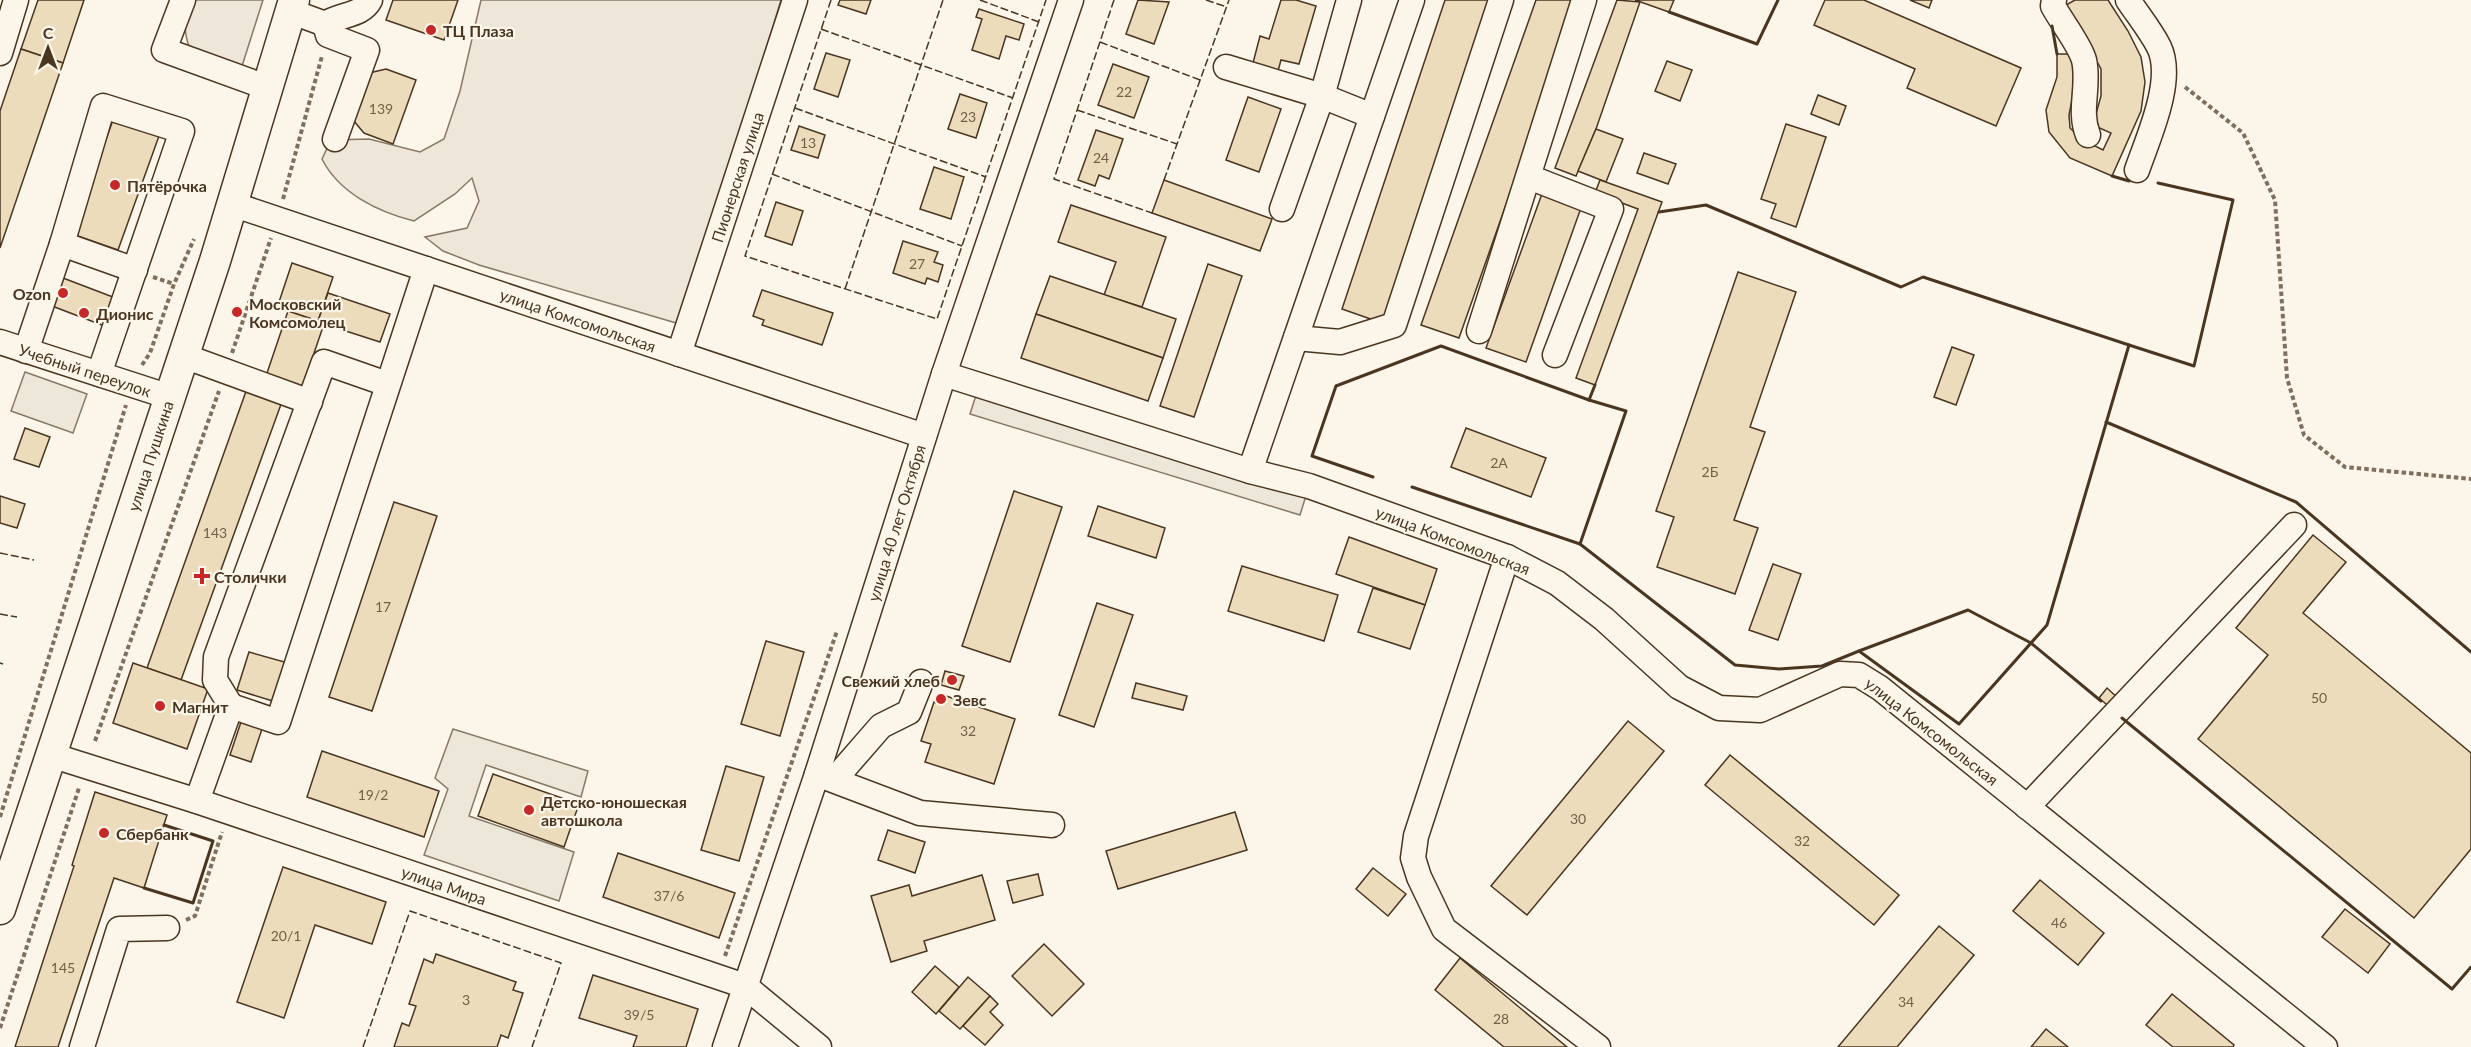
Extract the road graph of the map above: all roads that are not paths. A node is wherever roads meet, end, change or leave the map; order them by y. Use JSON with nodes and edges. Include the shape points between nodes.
{"nodes":[{"id":1,"x":16,"y":0,"type":"edge"},
{"id":2,"x":183,"y":0,"type":"edge"},
{"id":3,"x":370,"y":0,"type":"edge"},
{"id":4,"x":795,"y":0,"type":"edge"},
{"id":5,"x":1071,"y":0,"type":"edge"},
{"id":6,"x":1349,"y":0,"type":"edge"},
{"id":7,"x":1412,"y":0,"type":"edge"},
{"id":8,"x":1501,"y":0,"type":"edge"},
{"id":9,"x":1584,"y":0,"type":"edge"},
{"id":10,"x":2054,"y":0,"type":"edge"},
{"id":11,"x":2128,"y":0,"type":"edge"},
{"id":12,"x":292,"y":5,"type":"edge"},
{"id":13,"x":325,"y":24,"type":"junction"},
{"id":14,"x":0,"y":53,"type":"edge"},
{"id":15,"x":1226,"y":67,"type":"dead end"},
{"id":16,"x":266,"y":87,"type":"junction"},
{"id":17,"x":1322,"y":96,"type":"junction"},
{"id":18,"x":1372,"y":116,"type":"junction"},
{"id":19,"x":2088,"y":135,"type":"dead end"},
{"id":20,"x":335,"y":139,"type":"dead end"},
{"id":21,"x":2137,"y":170,"type":"dead end"},
{"id":22,"x":1529,"y":177,"type":"junction"},
{"id":23,"x":232,"y":204,"type":"junction"},
{"id":24,"x":1282,"y":209,"type":"dead end"},
{"id":25,"x":62,"y":244,"type":"junction"},
{"id":26,"x":426,"y":269,"type":"junction"},
{"id":27,"x":135,"y":270,"type":"junction"},
{"id":28,"x":1479,"y":331,"type":"dead end"},
{"id":29,"x":1296,"y":338,"type":"junction"},
{"id":30,"x":0,"y":342,"type":"edge"},
{"id":31,"x":26,"y":351,"type":"junction"},
{"id":32,"x":679,"y":354,"type":"junction"},
{"id":33,"x":1556,"y":355,"type":"dead end"},
{"id":34,"x":184,"y":356,"type":"junction"},
{"id":35,"x":99,"y":374,"type":"junction"},
{"id":36,"x":944,"y":374,"type":"junction"},
{"id":37,"x":387,"y":384,"type":"junction"},
{"id":38,"x":170,"y":398,"type":"junction"},
{"id":39,"x":310,"y":402,"type":"junction"},
{"id":40,"x":924,"y":436,"type":"junction"},
{"id":41,"x":1250,"y":471,"type":"junction"},
{"id":42,"x":2294,"y":525,"type":"dead end"},
{"id":43,"x":1507,"y":557,"type":"junction"},
{"id":44,"x":921,"y":682,"type":"dead end"},
{"id":45,"x":231,"y":706,"type":"junction"},
{"id":46,"x":51,"y":755,"type":"junction"},
{"id":47,"x":826,"y":777,"type":"junction"},
{"id":48,"x":197,"y":801,"type":"junction"},
{"id":49,"x":2027,"y":807,"type":"junction"},
{"id":50,"x":1052,"y":825,"type":"dead end"},
{"id":51,"x":0,"y":909,"type":"edge"},
{"id":52,"x":167,"y":928,"type":"road end"},
{"id":53,"x":745,"y":986,"type":"junction"},
{"id":54,"x":82,"y":1047,"type":"edge"},
{"id":55,"x":724,"y":1047,"type":"edge"},
{"id":56,"x":819,"y":1047,"type":"edge"},
{"id":57,"x":1598,"y":1047,"type":"edge"},
{"id":58,"x":2325,"y":1047,"type":"edge"}],
"edges":[{"from":1,"to":14,"type":"street"},
{"from":2,"to":16,"type":"street","via":[[165,50]]},
{"from":3,"to":13,"type":"street","via":[[357,13]]},
{"from":4,"to":32,"type":"street","name":"Пионерская улица"},
{"from":5,"to":36,"type":"street","name":"улица 40 лет Октября"},
{"from":6,"to":17,"type":"street"},
{"from":7,"to":18,"type":"street"},
{"from":8,"to":29,"type":"street","via":[[1394,325],[1340,342]]},
{"from":9,"to":22,"type":"street"},
{"from":10,"to":19,"type":"street","via":[[2053,6],[2084,57],[2082,120]]},
{"from":11,"to":21,"type":"street","via":[[2160,48],[2163,70],[2157,115]]},
{"from":12,"to":13,"type":"street"},
{"from":12,"to":16,"type":"main road","name":"улица Пушкина"},
{"from":13,"to":20,"type":"street","via":[[328,35],[367,50]]},
{"from":15,"to":17,"type":"street"},
{"from":16,"to":23,"type":"main road","name":"улица Пушкина"},
{"from":17,"to":18,"type":"street"},
{"from":17,"to":24,"type":"street"},
{"from":18,"to":29,"type":"street"},
{"from":22,"to":28,"type":"street"},
{"from":22,"to":33,"type":"street","via":[[1611,209]]},
{"from":23,"to":26,"type":"street","name":"улица Комсомольская"},
{"from":23,"to":34,"type":"main road","name":"улица Пушкина"},
{"from":25,"to":27,"type":"street"},
{"from":25,"to":27,"type":"street","via":[[103,106],[182,131]]},
{"from":25,"to":31,"type":"street"},
{"from":26,"to":32,"type":"street","name":"улица Комсомольская"},
{"from":26,"to":37,"type":"street"},
{"from":27,"to":35,"type":"street"},
{"from":29,"to":41,"type":"street"},
{"from":30,"to":31,"type":"street","name":"Учебный переулок"},
{"from":31,"to":35,"type":"street","name":"Учебный переулок"},
{"from":32,"to":40,"type":"street","name":"улица Комсомольская"},
{"from":34,"to":38,"type":"main road","name":"улица Пушкина"},
{"from":34,"to":39,"type":"street"},
{"from":35,"to":38,"type":"street","name":"Учебный переулок"},
{"from":36,"to":40,"type":"street","name":"улица 40 лет Октября"},
{"from":36,"to":41,"type":"street","name":"улица Комсомольская"},
{"from":37,"to":39,"type":"street","via":[[324,362]]},
{"from":37,"to":45,"type":"street","via":[[278,722]]},
{"from":38,"to":46,"type":"main road","name":"улица Пушкина"},
{"from":39,"to":45,"type":"street","via":[[216,657],[215,680]]},
{"from":40,"to":47,"type":"street","name":"улица 40 лет Октября"},
{"from":41,"to":43,"type":"street","name":"улица Комсомольская","via":[[1329,493]]},
{"from":42,"to":49,"type":"street"},
{"from":43,"to":49,"type":"street","name":"улица Комсомольская","via":[[1557,583],[1679,687],[1719,708],[1760,710],[1840,674],[1859,675]]},
{"from":43,"to":57,"type":"street","via":[[1416,836],[1413,858],[1444,929]]},
{"from":44,"to":47,"type":"street","via":[[909,712],[881,726]]},
{"from":45,"to":48,"type":"street"},
{"from":46,"to":48,"type":"street","name":"улица Мира"},
{"from":46,"to":51,"type":"main road","name":"улица Пушкина"},
{"from":47,"to":50,"type":"street","via":[[920,813]]},
{"from":47,"to":53,"type":"street","name":"улица 40 лет Октября"},
{"from":48,"to":53,"type":"street","name":"улица Мира"},
{"from":49,"to":58,"type":"street","name":"улица Комсомольская"},
{"from":52,"to":54,"type":"street","via":[[119,929]]},
{"from":53,"to":55,"type":"street","name":"улица 40 лет Октября"},
{"from":53,"to":56,"type":"street","name":"улица Мира"}]}
